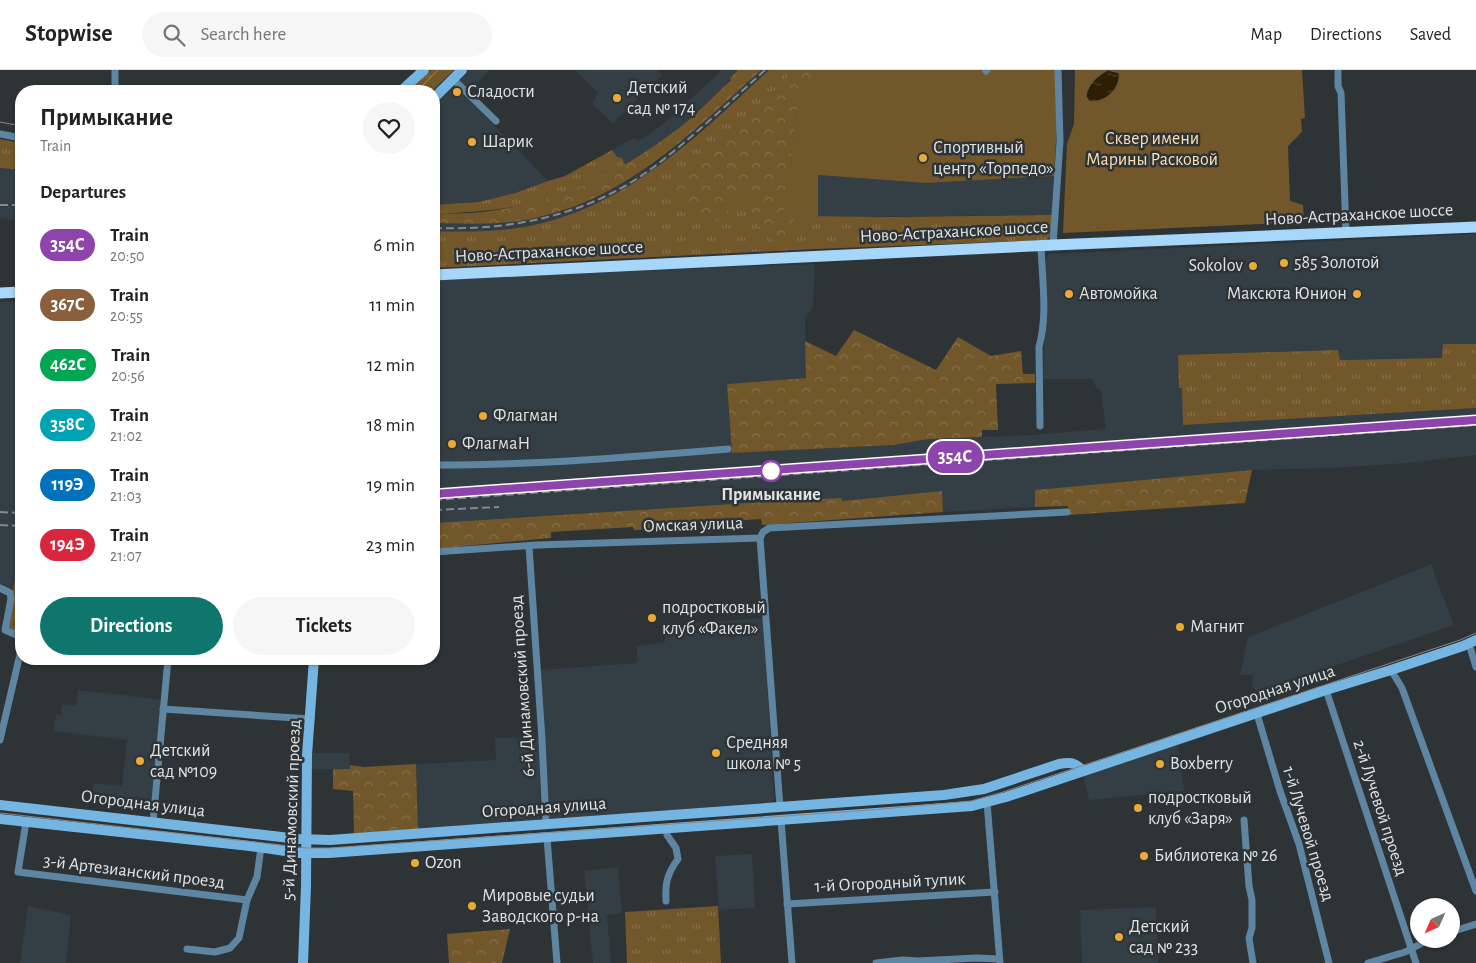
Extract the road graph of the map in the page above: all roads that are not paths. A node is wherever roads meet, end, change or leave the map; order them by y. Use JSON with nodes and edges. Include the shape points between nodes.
{"nodes":[{"id":1,"x":115,"y":70,"type":"edge"},
{"id":2,"x":424,"y":70,"type":"edge"},
{"id":3,"x":462,"y":70,"type":"edge"},
{"id":4,"x":1058,"y":70,"type":"edge"},
{"id":5,"x":1338,"y":70,"type":"edge"},
{"id":6,"x":453,"y":79,"type":"junction"},
{"id":7,"x":115,"y":85,"type":"edge"},
{"id":8,"x":408,"y":85,"type":"edge"},
{"id":9,"x":440,"y":92,"type":"edge"},
{"id":10,"x":496,"y":121,"type":"dead end"},
{"id":11,"x":0,"y":134,"type":"edge"},
{"id":12,"x":15,"y":137,"type":"edge"},
{"id":13,"x":1476,"y":227,"type":"edge"},
{"id":14,"x":1346,"y":233,"type":"junction"},
{"id":15,"x":1053,"y":245,"type":"junction"},
{"id":16,"x":1041,"y":246,"type":"junction"},
{"id":17,"x":440,"y":275,"type":"edge"},
{"id":18,"x":15,"y":292,"type":"edge"},
{"id":19,"x":0,"y":293,"type":"edge"},
{"id":20,"x":1040,"y":426,"type":"dead end"},
{"id":21,"x":728,"y":449,"type":"dead end"},
{"id":22,"x":440,"y":464,"type":"edge"},
{"id":23,"x":1067,"y":512,"type":"dead end"},
{"id":24,"x":760,"y":538,"type":"junction"},
{"id":25,"x":529,"y":546,"type":"junction"},
{"id":26,"x":440,"y":552,"type":"edge"},
{"id":27,"x":0,"y":588,"type":"edge"},
{"id":28,"x":15,"y":634,"type":"edge"},
{"id":29,"x":1472,"y":642,"type":"edge"},
{"id":30,"x":18,"y":665,"type":"edge"},
{"id":31,"x":167,"y":665,"type":"edge"},
{"id":32,"x":314,"y":665,"type":"edge"},
{"id":33,"x":1476,"y":667,"type":"edge"},
{"id":34,"x":1391,"y":670,"type":"junction"},
{"id":35,"x":1326,"y":690,"type":"junction"},
{"id":36,"x":163,"y":709,"type":"junction"},
{"id":37,"x":1256,"y":714,"type":"junction"},
{"id":38,"x":310,"y":719,"type":"junction"},
{"id":39,"x":0,"y":740,"type":"edge"},
{"id":40,"x":1083,"y":771,"type":"junction"},
{"id":41,"x":988,"y":802,"type":"junction"},
{"id":42,"x":0,"y":805,"type":"edge"},
{"id":43,"x":780,"y":807,"type":"junction"},
{"id":44,"x":0,"y":819,"type":"edge"},
{"id":45,"x":781,"y":820,"type":"junction"},
{"id":46,"x":1244,"y":820,"type":"dead end"},
{"id":47,"x":26,"y":822,"type":"junction"},
{"id":48,"x":153,"y":822,"type":"junction"},
{"id":49,"x":546,"y":824,"type":"junction"},
{"id":50,"x":667,"y":830,"type":"junction"},
{"id":51,"x":547,"y":838,"type":"junction"},
{"id":52,"x":306,"y":839,"type":"junction"},
{"id":53,"x":261,"y":847,"type":"junction"},
{"id":54,"x":307,"y":853,"type":"junction"},
{"id":55,"x":1476,"y":891,"type":"edge"},
{"id":56,"x":995,"y":892,"type":"junction"},
{"id":57,"x":247,"y":900,"type":"junction"},
{"id":58,"x":666,"y":901,"type":"dead end"},
{"id":59,"x":787,"y":904,"type":"junction"},
{"id":60,"x":1476,"y":924,"type":"edge"},
{"id":61,"x":1460,"y":929,"type":"edge"},
{"id":62,"x":1410,"y":945,"type":"edge"},
{"id":63,"x":1411,"y":948,"type":"joint"},
{"id":64,"x":187,"y":949,"type":"dead end"},
{"id":65,"x":999,"y":961,"type":"edge"},
{"id":66,"x":304,"y":963,"type":"edge"},
{"id":67,"x":557,"y":963,"type":"edge"},
{"id":68,"x":792,"y":963,"type":"edge"},
{"id":69,"x":876,"y":963,"type":"edge"},
{"id":70,"x":1253,"y":963,"type":"edge"},
{"id":71,"x":1329,"y":963,"type":"edge"},
{"id":72,"x":1368,"y":963,"type":"edge"},
{"id":73,"x":1416,"y":963,"type":"edge"}],
"edges":[{"from":1,"to":7,"type":"street"},
{"from":2,"to":8,"type":"street"},
{"from":3,"to":6,"type":"street"},
{"from":4,"to":15,"type":"street","via":[[1060,142]]},
{"from":5,"to":14,"type":"street"},
{"from":6,"to":9,"type":"street"},
{"from":6,"to":10,"type":"street"},
{"from":11,"to":12,"type":"street"},
{"from":13,"to":14,"type":"main road","name":"Ново-Астраханское шоссе"},
{"from":14,"to":15,"type":"main road","name":"Ново-Астраханское шоссе"},
{"from":15,"to":16,"type":"main road","name":"Ново-Астраханское шоссе"},
{"from":16,"to":17,"type":"main road","name":"Ново-Астраханское шоссе"},
{"from":16,"to":20,"type":"street","via":[[1044,294]]},
{"from":18,"to":19,"type":"main road"},
{"from":21,"to":22,"type":"street","via":[[500,465]]},
{"from":23,"to":24,"type":"street","name":"Омская улица","via":[[769,528]]},
{"from":24,"to":25,"type":"street","name":"Омская улица"},
{"from":24,"to":43,"type":"street"},
{"from":25,"to":26,"type":"street","name":"Омская улица"},
{"from":25,"to":49,"type":"street","name":"6-й Динамовский проезд"},
{"from":27,"to":28,"type":"street","via":[[10,594],[11,599],[5,630]]},
{"from":29,"to":33,"type":"street"},
{"from":29,"to":34,"type":"street","name":"Огородная улица"},
{"from":30,"to":39,"type":"street"},
{"from":31,"to":36,"type":"street"},
{"from":32,"to":38,"type":"street","name":"5-й Динамовский проезд"},
{"from":34,"to":35,"type":"street","name":"Огородная улица"},
{"from":34,"to":55,"type":"street","via":[[1402,688]]},
{"from":35,"to":37,"type":"street","name":"Огородная улица"},
{"from":35,"to":62,"type":"street","name":"2-й Лучевой проезд"},
{"from":36,"to":38,"type":"street"},
{"from":36,"to":48,"type":"street"},
{"from":37,"to":40,"type":"street","name":"Огородная улица"},
{"from":37,"to":71,"type":"street","name":"1-й Лучевой проезд","via":[[1299,844]]},
{"from":38,"to":52,"type":"street","name":"5-й Динамовский проезд"},
{"from":40,"to":41,"type":"street","name":"Огородная улица"},
{"from":40,"to":43,"type":"street","name":"Огородная улица","via":[[1070,762],[984,790]]},
{"from":41,"to":45,"type":"street","name":"Огородная улица","via":[[972,806]]},
{"from":41,"to":56,"type":"street"},
{"from":42,"to":48,"type":"street","name":"Огородная улица"},
{"from":43,"to":49,"type":"street","name":"Огородная улица"},
{"from":44,"to":47,"type":"street","name":"Огородная улица"},
{"from":45,"to":50,"type":"street","name":"Огородная улица"},
{"from":45,"to":59,"type":"street"},
{"from":46,"to":70,"type":"street","via":[[1252,900],[1249,938]]},
{"from":47,"to":53,"type":"street","name":"Огородная улица"},
{"from":47,"to":57,"type":"street","name":"3-й Артезианский проезд","via":[[18,872]]},
{"from":48,"to":52,"type":"street","name":"Огородная улица"},
{"from":49,"to":52,"type":"street","name":"Огородная улица"},
{"from":50,"to":51,"type":"street","name":"Огородная улица"},
{"from":50,"to":58,"type":"street","via":[[678,860],[665,884]]},
{"from":51,"to":54,"type":"street","name":"Огородная улица"},
{"from":51,"to":67,"type":"street"},
{"from":52,"to":54,"type":"street","name":"5-й Динамовский проезд"},
{"from":53,"to":54,"type":"street","name":"Огородная улица"},
{"from":53,"to":57,"type":"street","via":[[257,878]]},
{"from":54,"to":66,"type":"street","name":"5-й Динамовский проезд"},
{"from":56,"to":59,"type":"street","name":"1-й Огородный тупик"},
{"from":56,"to":65,"type":"street"},
{"from":57,"to":64,"type":"street","via":[[242,931],[235,944],[215,952]]},
{"from":59,"to":68,"type":"street"},
{"from":60,"to":61,"type":"street"},
{"from":63,"to":72,"type":"street"},
{"from":63,"to":73,"type":"street","name":"2-й Лучевой проезд"},
{"from":65,"to":69,"type":"street","via":[[977,958]]}]}
